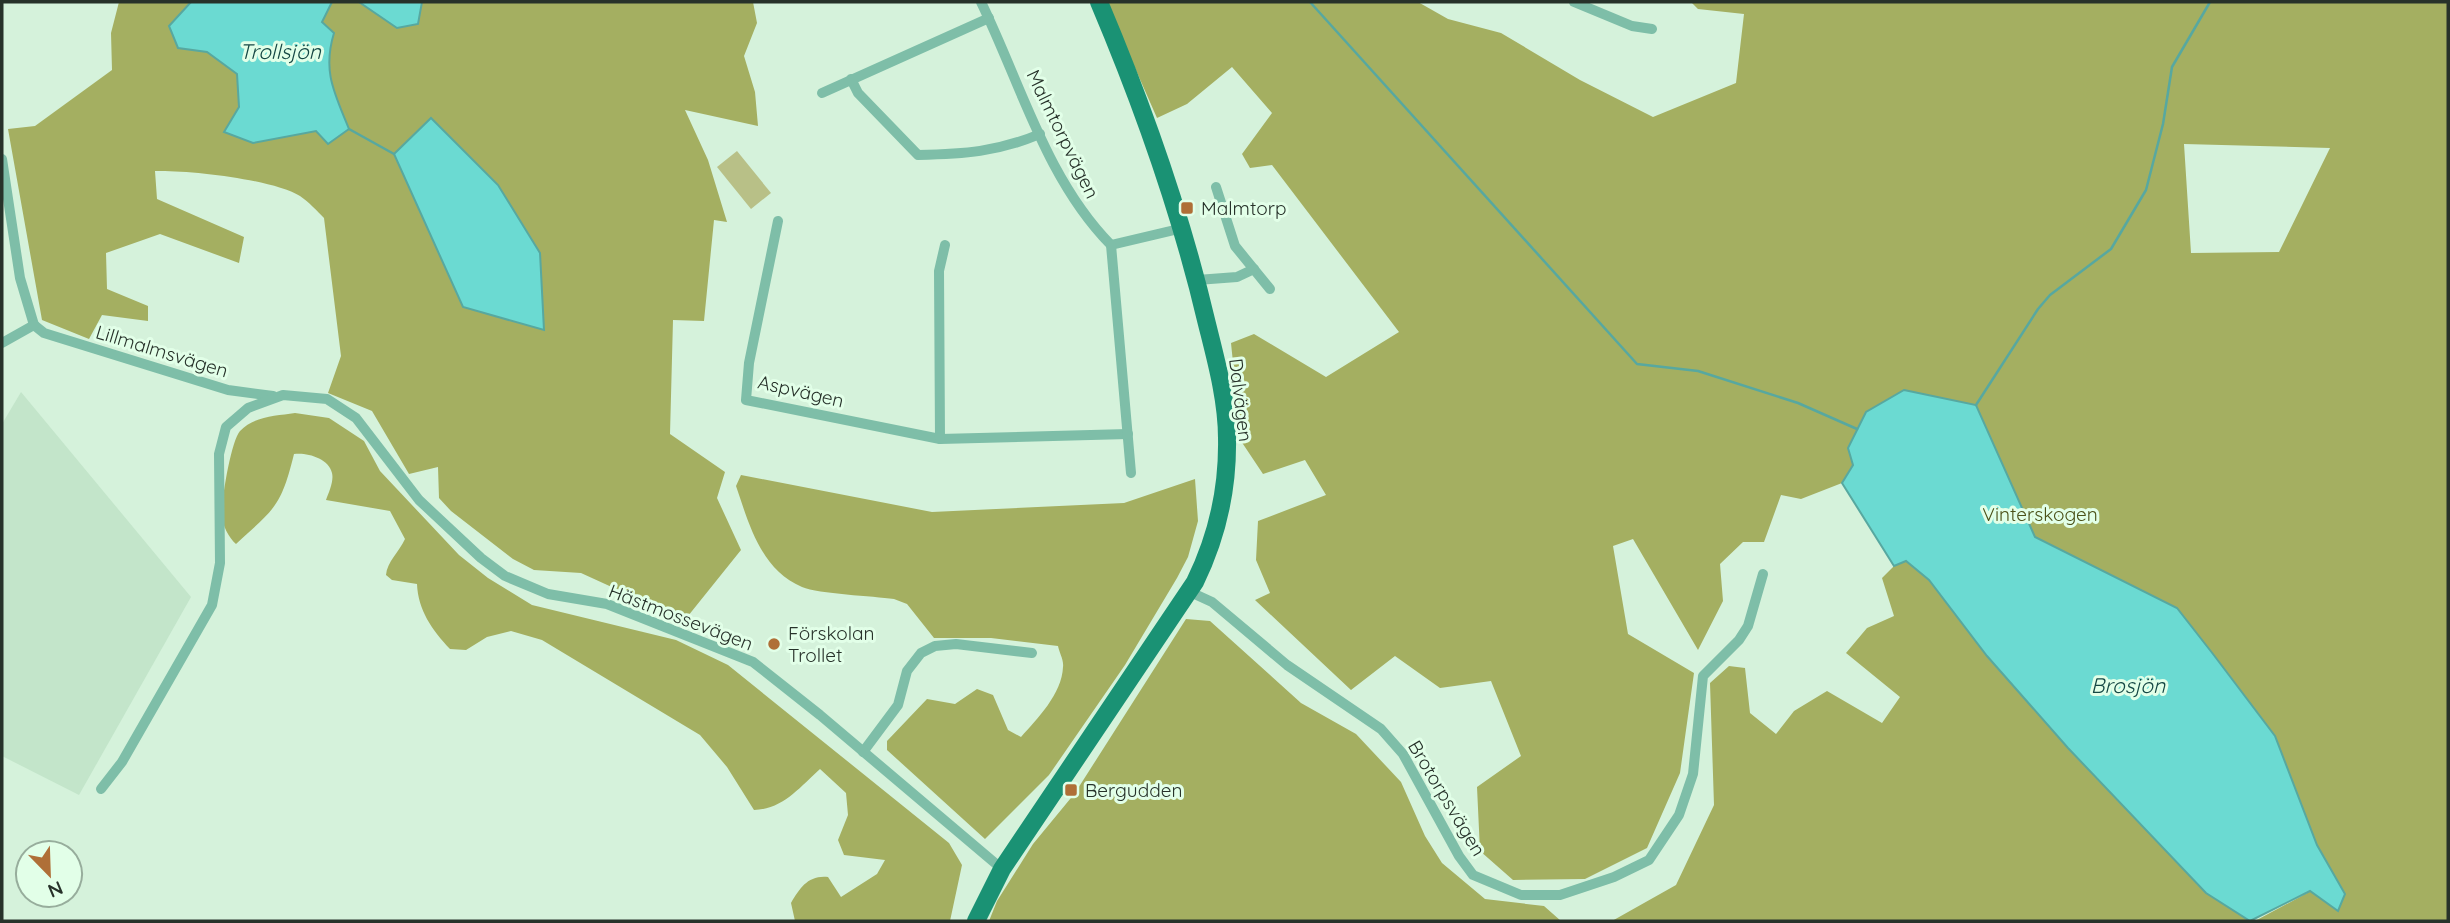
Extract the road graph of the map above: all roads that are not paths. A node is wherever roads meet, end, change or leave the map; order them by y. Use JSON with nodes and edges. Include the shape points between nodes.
{"nodes":[{"id":1,"x":981,"y":2,"type":"edge"},
{"id":2,"x":1099,"y":2,"type":"edge"},
{"id":3,"x":1574,"y":2,"type":"edge"},
{"id":4,"x":989,"y":18,"type":"junction"},
{"id":5,"x":1653,"y":29,"type":"dead end"},
{"id":6,"x":851,"y":79,"type":"junction"},
{"id":7,"x":822,"y":93,"type":"dead end"},
{"id":8,"x":1040,"y":135,"type":"junction"},
{"id":9,"x":2,"y":159,"type":"edge"},
{"id":10,"x":1216,"y":187,"type":"dead end"},
{"id":11,"x":778,"y":220,"type":"dead end"},
{"id":12,"x":1183,"y":228,"type":"junction"},
{"id":13,"x":945,"y":245,"type":"dead end"},
{"id":14,"x":1111,"y":245,"type":"junction"},
{"id":15,"x":1254,"y":269,"type":"junction"},
{"id":16,"x":1197,"y":280,"type":"junction"},
{"id":17,"x":1270,"y":289,"type":"dead end"},
{"id":18,"x":34,"y":325,"type":"junction"},
{"id":19,"x":2,"y":344,"type":"edge"},
{"id":20,"x":283,"y":395,"type":"junction"},
{"id":21,"x":1128,"y":434,"type":"junction"},
{"id":22,"x":940,"y":439,"type":"junction"},
{"id":23,"x":1131,"y":473,"type":"dead end"},
{"id":24,"x":1763,"y":574,"type":"dead end"},
{"id":25,"x":1188,"y":591,"type":"junction"},
{"id":26,"x":1031,"y":653,"type":"dead end"},
{"id":27,"x":863,"y":752,"type":"junction"},
{"id":28,"x":101,"y":789,"type":"dead end"},
{"id":29,"x":1002,"y":869,"type":"junction"},
{"id":30,"x":976,"y":921,"type":"edge"}],
"edges":[{"from":1,"to":4,"type":"street","name":"Malmtorpvägen"},
{"from":2,"to":12,"type":"main road","name":"Dalvägen"},
{"from":3,"to":5,"type":"street","via":[[1632,26]]},
{"from":4,"to":6,"type":"street"},
{"from":4,"to":8,"type":"street","name":"Malmtorpvägen"},
{"from":6,"to":7,"type":"street"},
{"from":6,"to":8,"type":"street","via":[[858,93],[918,155],[1005,149]]},
{"from":8,"to":14,"type":"street","name":"Malmtorpvägen","via":[[1071,198]]},
{"from":9,"to":18,"type":"street","via":[[20,278]]},
{"from":10,"to":15,"type":"street","via":[[1235,246]]},
{"from":11,"to":22,"type":"street","name":"Aspvägen","via":[[749,363],[746,400]]},
{"from":12,"to":14,"type":"street"},
{"from":12,"to":16,"type":"main road","name":"Dalvägen"},
{"from":13,"to":22,"type":"street","via":[[939,271]]},
{"from":14,"to":21,"type":"street"},
{"from":15,"to":16,"type":"street","via":[[1237,277]]},
{"from":15,"to":17,"type":"street"},
{"from":16,"to":25,"type":"main road","name":"Dalvägen","via":[[1225,410],[1227,458],[1218,520]]},
{"from":18,"to":19,"type":"street"},
{"from":18,"to":20,"type":"street","name":"Lillmalmsvägen","via":[[44,333],[228,390]]},
{"from":20,"to":27,"type":"street","name":"Hästmossevägen","via":[[327,399],[356,418],[419,500],[505,576],[548,594],[607,604],[752,662]]},
{"from":20,"to":28,"type":"street","name":"Hästmossevägen","via":[[248,408],[226,427],[219,454],[220,563],[212,605],[122,762]]},
{"from":21,"to":22,"type":"street","name":"Aspvägen"},
{"from":21,"to":23,"type":"street"},
{"from":24,"to":25,"type":"street","name":"Brotorpsvägen","via":[[1748,626],[1703,676],[1693,774],[1679,815],[1649,860],[1560,895],[1521,895],[1473,875],[1403,754],[1381,729],[1287,665],[1212,602]]},
{"from":25,"to":29,"type":"main road","name":"Dalvägen"},
{"from":26,"to":27,"type":"street","via":[[956,644],[921,653],[907,671],[898,705]]},
{"from":27,"to":29,"type":"street","name":"Hästmossevägen"},
{"from":29,"to":30,"type":"main road","name":"Dalvägen"}]}
